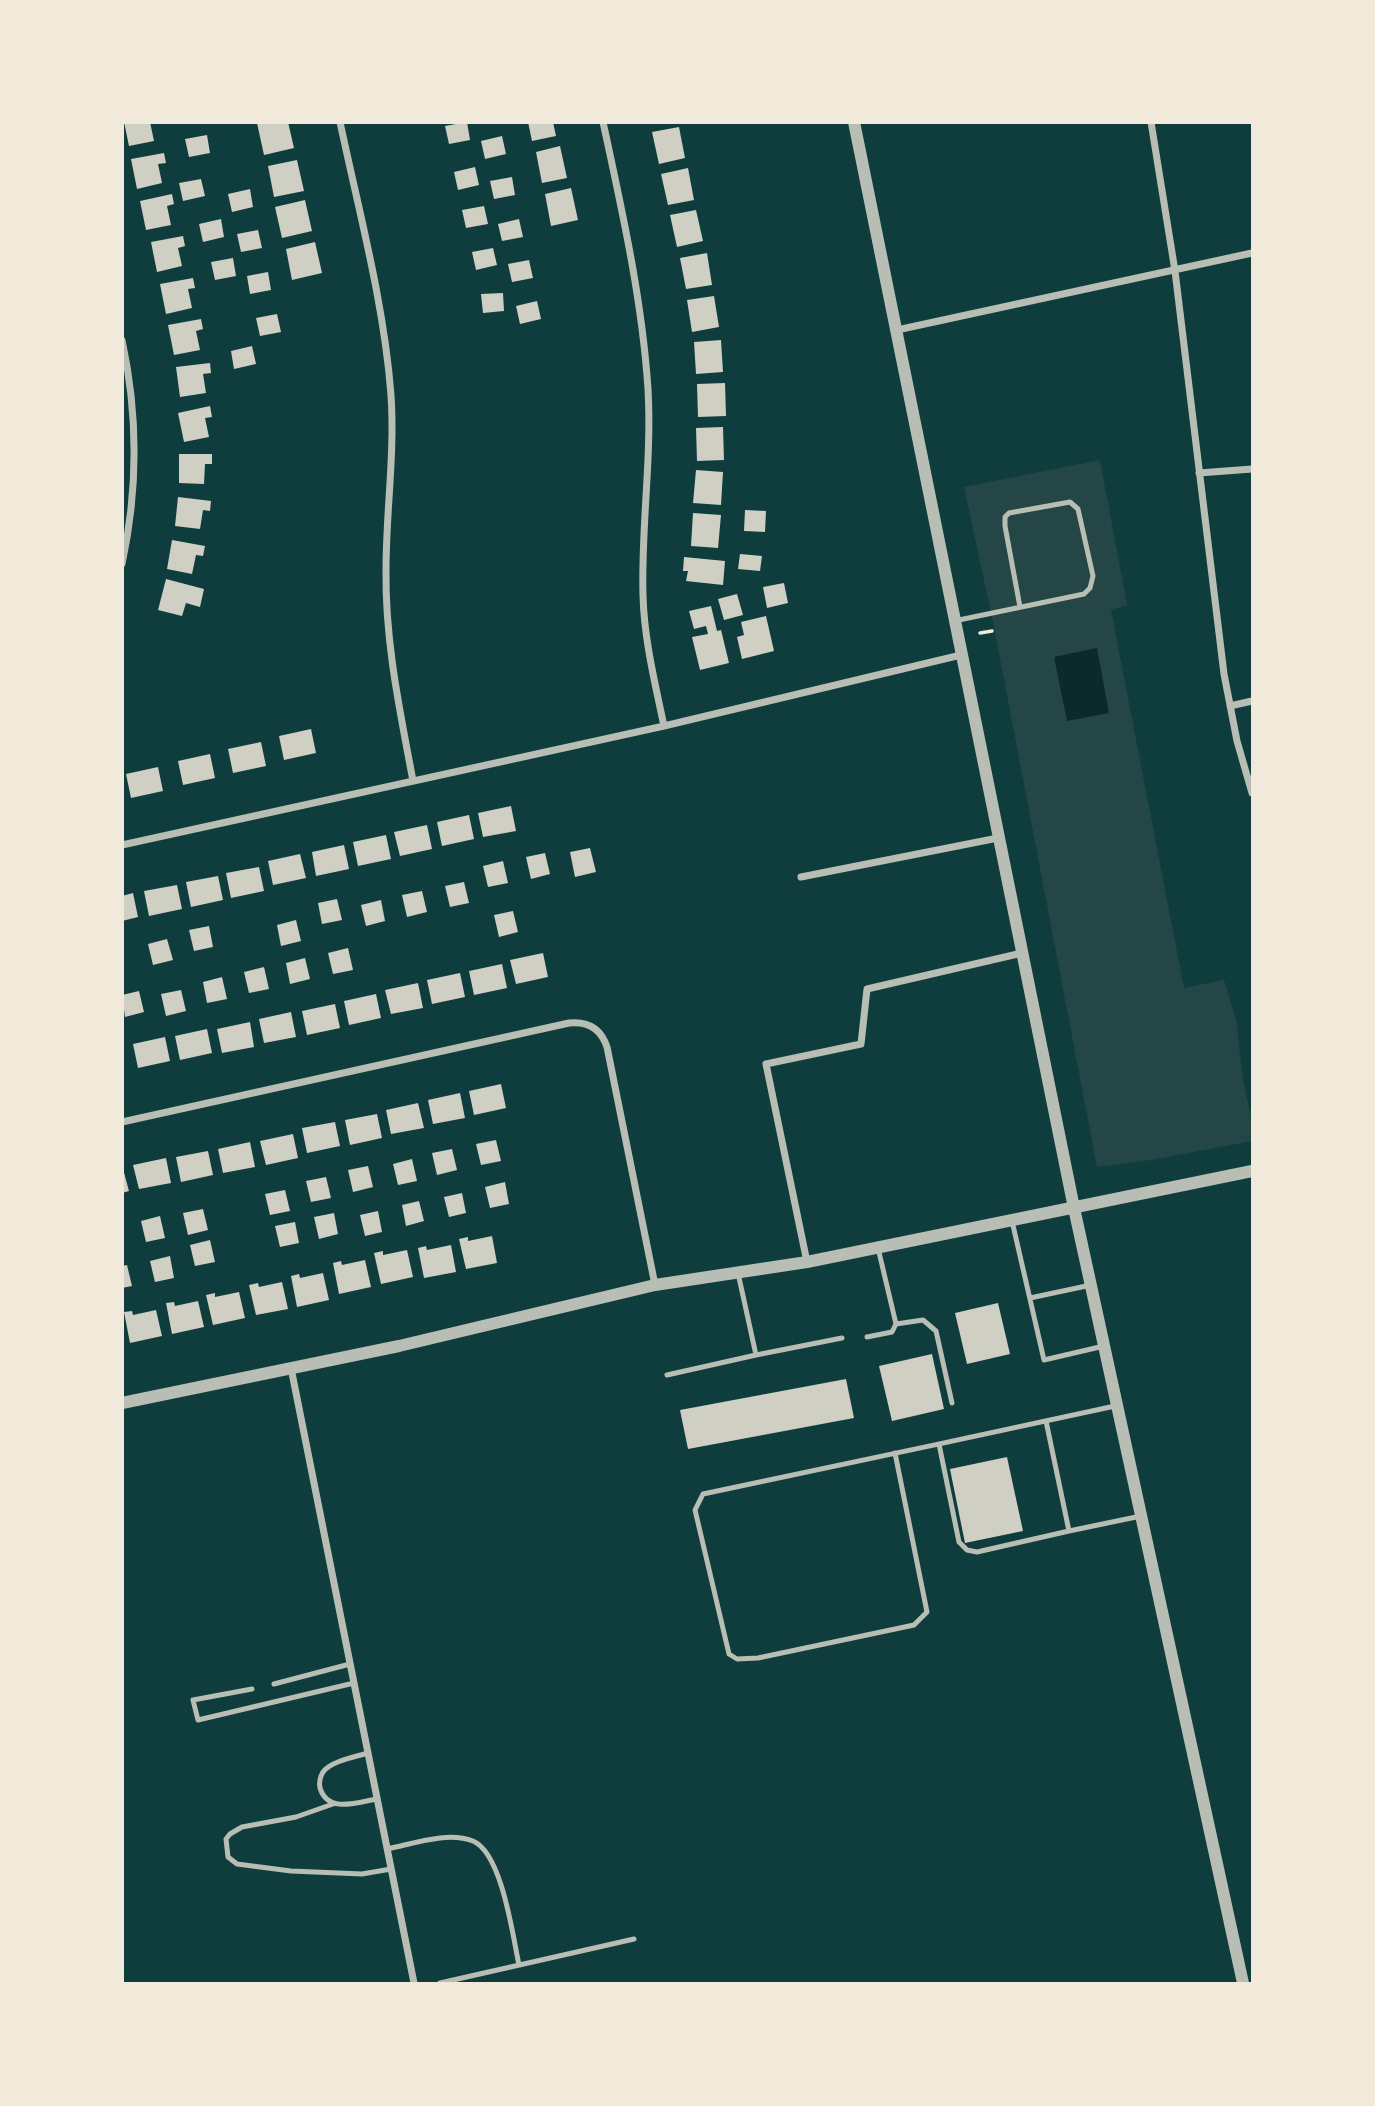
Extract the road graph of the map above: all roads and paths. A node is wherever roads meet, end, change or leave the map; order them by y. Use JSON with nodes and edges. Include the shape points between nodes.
{"nodes":[{"id":1,"x":340,"y":122,"type":"edge"},
{"id":2,"x":603,"y":122,"type":"edge"},
{"id":3,"x":854,"y":122,"type":"edge"},
{"id":4,"x":1151,"y":122,"type":"edge"},
{"id":5,"x":1252,"y":253,"type":"edge"},
{"id":6,"x":1175,"y":271,"type":"junction"},
{"id":7,"x":897,"y":330,"type":"junction"},
{"id":8,"x":122,"y":340,"type":"edge"},
{"id":9,"x":1252,"y":469,"type":"edge"},
{"id":10,"x":1199,"y":473,"type":"junction"},
{"id":11,"x":122,"y":564,"type":"edge"},
{"id":12,"x":1020,"y":607,"type":"junction"},
{"id":13,"x":954,"y":621,"type":"junction"},
{"id":14,"x":992,"y":631,"type":"dead end"},
{"id":15,"x":980,"y":633,"type":"dead end"},
{"id":16,"x":961,"y":655,"type":"junction"},
{"id":17,"x":1252,"y":701,"type":"edge"},
{"id":18,"x":1230,"y":706,"type":"junction"},
{"id":19,"x":664,"y":726,"type":"junction"},
{"id":20,"x":413,"y":781,"type":"junction"},
{"id":21,"x":1252,"y":793,"type":"edge"},
{"id":22,"x":998,"y":838,"type":"junction"},
{"id":23,"x":122,"y":845,"type":"edge"},
{"id":24,"x":801,"y":877,"type":"dead end"},
{"id":25,"x":1022,"y":953,"type":"junction"},
{"id":26,"x":122,"y":1122,"type":"edge"},
{"id":27,"x":1252,"y":1171,"type":"edge"},
{"id":28,"x":1074,"y":1208,"type":"junction"},
{"id":29,"x":1012,"y":1221,"type":"junction"},
{"id":30,"x":878,"y":1248,"type":"junction"},
{"id":31,"x":807,"y":1262,"type":"junction"},
{"id":32,"x":738,"y":1273,"type":"junction"},
{"id":33,"x":1091,"y":1284,"type":"junction"},
{"id":34,"x":655,"y":1285,"type":"junction"},
{"id":35,"x":1030,"y":1298,"type":"junction"},
{"id":36,"x":896,"y":1324,"type":"junction"},
{"id":37,"x":867,"y":1337,"type":"dead end"},
{"id":38,"x":842,"y":1338,"type":"dead end"},
{"id":39,"x":1105,"y":1346,"type":"junction"},
{"id":40,"x":756,"y":1355,"type":"junction"},
{"id":41,"x":291,"y":1368,"type":"junction"},
{"id":42,"x":667,"y":1375,"type":"dead end"},
{"id":43,"x":122,"y":1403,"type":"edge"},
{"id":44,"x":953,"y":1403,"type":"dead end"},
{"id":45,"x":1118,"y":1406,"type":"junction"},
{"id":46,"x":1046,"y":1421,"type":"junction"},
{"id":47,"x":939,"y":1444,"type":"junction"},
{"id":48,"x":895,"y":1453,"type":"junction"},
{"id":49,"x":1142,"y":1516,"type":"junction"},
{"id":50,"x":1069,"y":1531,"type":"junction"},
{"id":51,"x":351,"y":1664,"type":"junction"},
{"id":52,"x":354,"y":1683,"type":"junction"},
{"id":53,"x":274,"y":1684,"type":"dead end"},
{"id":54,"x":252,"y":1689,"type":"dead end"},
{"id":55,"x":368,"y":1753,"type":"junction"},
{"id":56,"x":377,"y":1798,"type":"junction"},
{"id":57,"x":333,"y":1804,"type":"junction"},
{"id":58,"x":387,"y":1849,"type":"junction"},
{"id":59,"x":391,"y":1869,"type":"junction"},
{"id":60,"x":634,"y":1940,"type":"dead end"},
{"id":61,"x":519,"y":1965,"type":"junction"},
{"id":62,"x":414,"y":1983,"type":"edge"},
{"id":63,"x":440,"y":1983,"type":"edge"},
{"id":64,"x":1243,"y":1983,"type":"edge"}],
"edges":[{"from":1,"to":20,"type":"street","via":[[386,347],[392,466],[387,615]]},
{"from":2,"to":19,"type":"street","via":[[645,351],[649,441],[643,596]]},
{"from":3,"to":7,"type":"street"},
{"from":4,"to":6,"type":"street"},
{"from":5,"to":6,"type":"street"},
{"from":6,"to":7,"type":"street"},
{"from":6,"to":10,"type":"street"},
{"from":7,"to":13,"type":"street"},
{"from":8,"to":11,"type":"street","via":[[135,458]]},
{"from":9,"to":10,"type":"street"},
{"from":10,"to":18,"type":"street"},
{"from":12,"to":12,"type":"lane","via":[[1084,594],[1090,587],[1093,576],[1078,509],[1070,502],[1005,517]]},
{"from":12,"to":13,"type":"lane"},
{"from":13,"to":16,"type":"street"},
{"from":14,"to":15,"type":"path"},
{"from":16,"to":19,"type":"street"},
{"from":16,"to":22,"type":"street"},
{"from":17,"to":18,"type":"street"},
{"from":18,"to":21,"type":"street"},
{"from":19,"to":20,"type":"street"},
{"from":20,"to":23,"type":"street"},
{"from":22,"to":24,"type":"street"},
{"from":22,"to":25,"type":"street"},
{"from":25,"to":28,"type":"street"},
{"from":25,"to":31,"type":"street","via":[[867,989],[861,1044],[766,1064]]},
{"from":26,"to":34,"type":"street","via":[[578,1022],[593,1027],[607,1047]]},
{"from":27,"to":28,"type":"street"},
{"from":28,"to":29,"type":"street"},
{"from":28,"to":33,"type":"street"},
{"from":29,"to":30,"type":"street"},
{"from":29,"to":35,"type":"lane"},
{"from":30,"to":31,"type":"street"},
{"from":30,"to":36,"type":"lane"},
{"from":31,"to":32,"type":"street"},
{"from":32,"to":34,"type":"street"},
{"from":32,"to":40,"type":"lane"},
{"from":33,"to":35,"type":"lane"},
{"from":33,"to":39,"type":"street"},
{"from":34,"to":41,"type":"street"},
{"from":35,"to":39,"type":"lane","via":[[1044,1360]]},
{"from":36,"to":37,"type":"lane","via":[[892,1332]]},
{"from":36,"to":44,"type":"lane","via":[[923,1320],[936,1331]]},
{"from":38,"to":40,"type":"lane"},
{"from":39,"to":45,"type":"street"},
{"from":40,"to":42,"type":"lane"},
{"from":41,"to":43,"type":"street"},
{"from":41,"to":51,"type":"street"},
{"from":45,"to":46,"type":"lane"},
{"from":45,"to":49,"type":"street"},
{"from":46,"to":47,"type":"lane"},
{"from":46,"to":50,"type":"lane"},
{"from":47,"to":48,"type":"lane"},
{"from":47,"to":50,"type":"lane","via":[[959,1542],[967,1550],[977,1552]]},
{"from":48,"to":48,"type":"lane","via":[[703,1494],[695,1510],[729,1654],[737,1659],[758,1658],[914,1625],[927,1612]]},
{"from":49,"to":50,"type":"lane"},
{"from":49,"to":64,"type":"street"},
{"from":51,"to":52,"type":"street"},
{"from":51,"to":53,"type":"lane"},
{"from":52,"to":54,"type":"lane","via":[[198,1720],[193,1699]]},
{"from":52,"to":55,"type":"street"},
{"from":55,"to":56,"type":"street"},
{"from":55,"to":57,"type":"lane","via":[[323,1772],[319,1784],[323,1796]]},
{"from":56,"to":57,"type":"lane"},
{"from":56,"to":58,"type":"street"},
{"from":57,"to":59,"type":"lane","via":[[296,1817],[242,1827],[226,1839],[228,1857],[237,1864],[291,1871],[362,1874]]},
{"from":58,"to":59,"type":"street"},
{"from":58,"to":61,"type":"lane","via":[[436,1839],[475,1842],[497,1871]]},
{"from":59,"to":62,"type":"street"},
{"from":60,"to":61,"type":"lane"},
{"from":61,"to":63,"type":"lane"}]}
